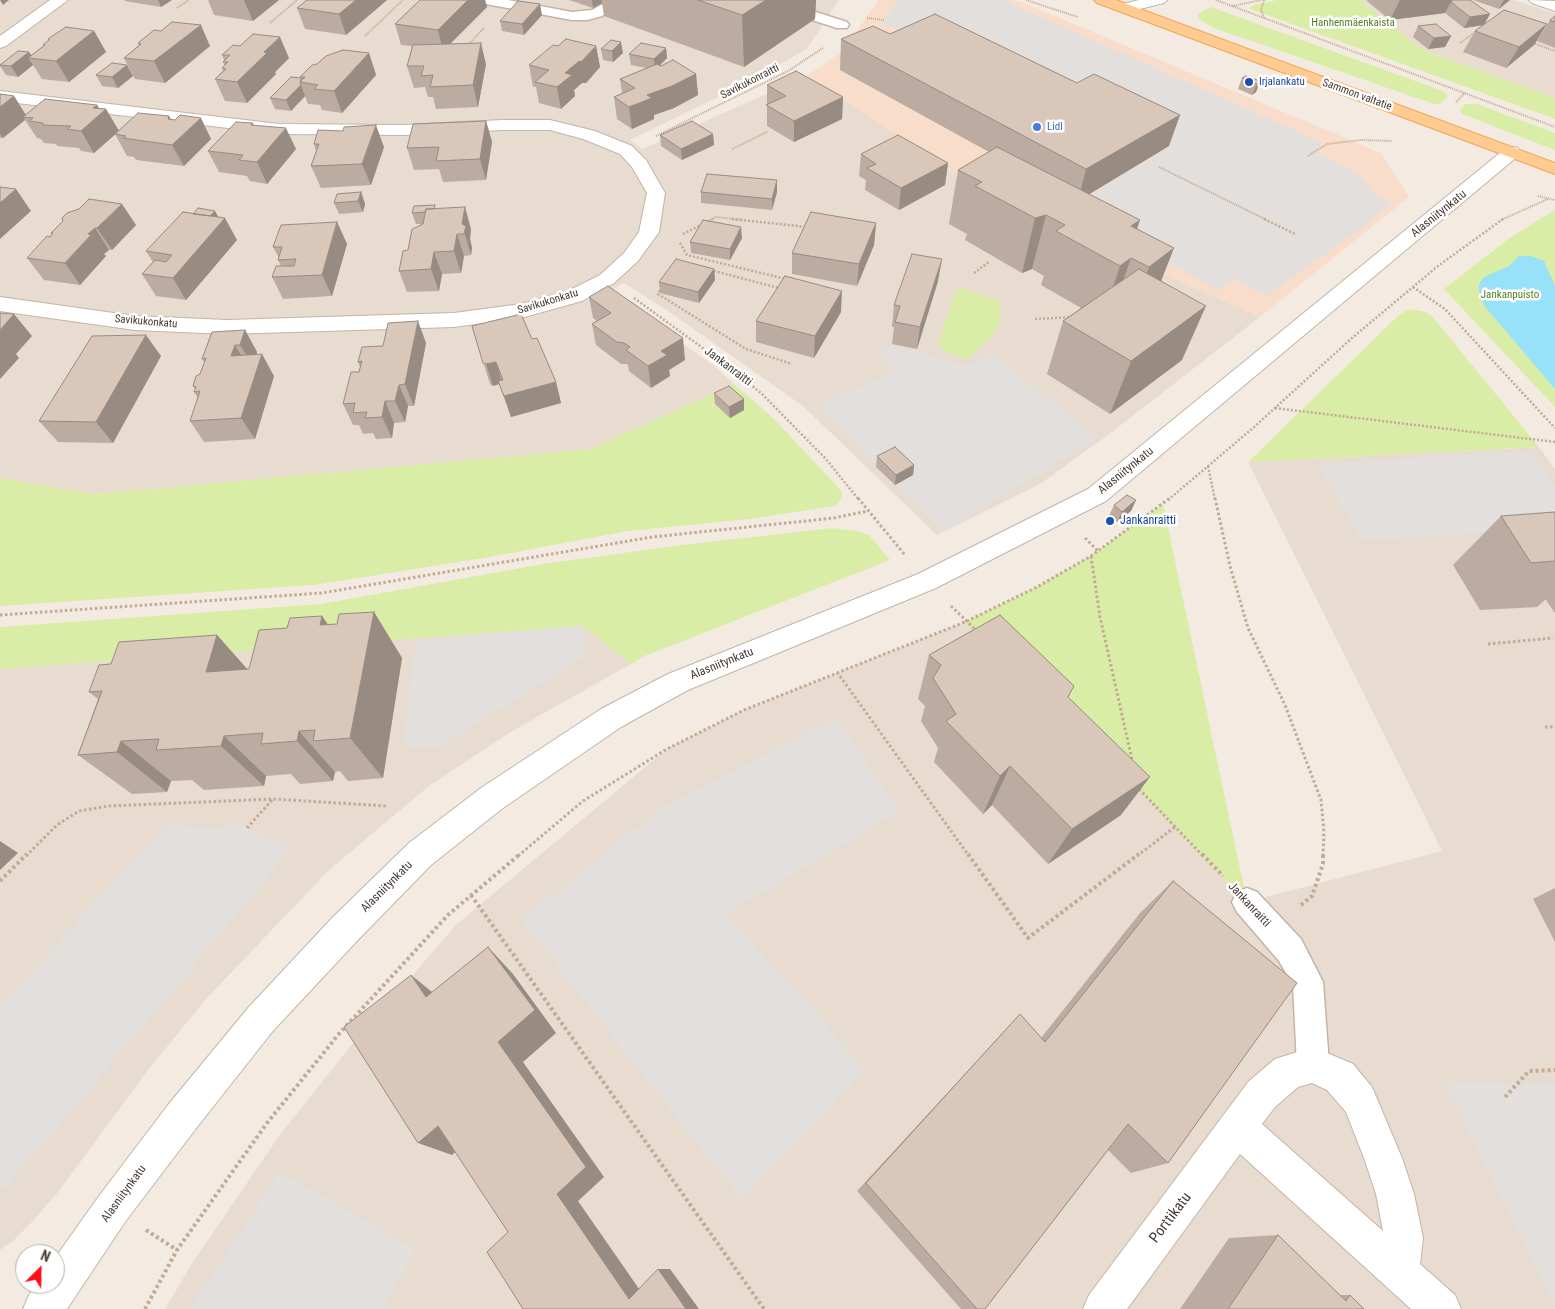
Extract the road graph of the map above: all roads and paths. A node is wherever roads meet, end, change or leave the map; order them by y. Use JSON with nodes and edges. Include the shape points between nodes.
{"nodes":[{"id":1,"x":60,"y":0,"type":"edge"},
{"id":2,"x":188,"y":0,"type":"edge"},
{"id":3,"x":297,"y":0,"type":"edge"},
{"id":4,"x":403,"y":0,"type":"edge"},
{"id":5,"x":486,"y":0,"type":"edge"},
{"id":6,"x":620,"y":0,"type":"edge"},
{"id":7,"x":764,"y":0,"type":"edge"},
{"id":8,"x":1102,"y":0,"type":"edge"},
{"id":9,"x":1159,"y":0,"type":"edge"},
{"id":10,"x":1216,"y":0,"type":"edge"},
{"id":11,"x":1263,"y":0,"type":"edge"},
{"id":12,"x":1538,"y":0,"type":"edge"},
{"id":13,"x":1232,"y":6,"type":"junction"},
{"id":14,"x":1555,"y":6,"type":"edge"},
{"id":15,"x":177,"y":8,"type":"dead end"},
{"id":16,"x":1124,"y":8,"type":"junction"},
{"id":17,"x":1264,"y":19,"type":"junction"},
{"id":18,"x":6,"y":20,"type":"dead end"},
{"id":19,"x":270,"y":22,"type":"dead end"},
{"id":20,"x":27,"y":23,"type":"junction"},
{"id":21,"x":842,"y":25,"type":"joint"},
{"id":22,"x":1482,"y":28,"type":"edge"},
{"id":23,"x":365,"y":36,"type":"dead end"},
{"id":24,"x":1527,"y":37,"type":"edge"},
{"id":25,"x":0,"y":43,"type":"edge"},
{"id":26,"x":1460,"y":43,"type":"dead end"},
{"id":27,"x":1555,"y":51,"type":"edge"},
{"id":28,"x":0,"y":96,"type":"edge"},
{"id":29,"x":1555,"y":127,"type":"edge"},
{"id":30,"x":767,"y":132,"type":"dead end"},
{"id":31,"x":1398,"y":141,"type":"dead end"},
{"id":32,"x":732,"y":149,"type":"dead end"},
{"id":33,"x":626,"y":150,"type":"junction"},
{"id":34,"x":1512,"y":152,"type":"junction"},
{"id":35,"x":1308,"y":156,"type":"dead end"},
{"id":36,"x":1159,"y":167,"type":"dead end"},
{"id":37,"x":1555,"y":169,"type":"edge"},
{"id":38,"x":1548,"y":199,"type":"dead end"},
{"id":39,"x":812,"y":228,"type":"edge"},
{"id":40,"x":1294,"y":234,"type":"dead end"},
{"id":41,"x":989,"y":262,"type":"dead end"},
{"id":42,"x":706,"y":269,"type":"edge"},
{"id":43,"x":974,"y":273,"type":"dead end"},
{"id":44,"x":607,"y":279,"type":"junction"},
{"id":45,"x":788,"y":279,"type":"edge"},
{"id":46,"x":666,"y":280,"type":"edge"},
{"id":47,"x":780,"y":288,"type":"edge"},
{"id":48,"x":1413,"y":288,"type":"junction"},
{"id":49,"x":0,"y":304,"type":"edge"},
{"id":50,"x":1077,"y":317,"type":"edge"},
{"id":51,"x":1035,"y":319,"type":"dead end"},
{"id":52,"x":792,"y":364,"type":"dead end"},
{"id":53,"x":1275,"y":408,"type":"junction"},
{"id":54,"x":1555,"y":428,"type":"edge"},
{"id":55,"x":1555,"y":442,"type":"edge"},
{"id":56,"x":1208,"y":466,"type":"junction"},
{"id":57,"x":868,"y":511,"type":"junction"},
{"id":58,"x":1091,"y":556,"type":"junction"},
{"id":59,"x":927,"y":581,"type":"junction"},
{"id":60,"x":0,"y":615,"type":"edge"},
{"id":61,"x":965,"y":622,"type":"junction"},
{"id":62,"x":979,"y":633,"type":"edge"},
{"id":63,"x":1553,"y":638,"type":"dead end"},
{"id":64,"x":1488,"y":644,"type":"dead end"},
{"id":65,"x":837,"y":672,"type":"junction"},
{"id":66,"x":1545,"y":727,"type":"dead end"},
{"id":67,"x":1555,"y":727,"type":"edge"},
{"id":68,"x":1134,"y":769,"type":"edge"},
{"id":69,"x":1138,"y":788,"type":"edge"},
{"id":70,"x":273,"y":799,"type":"junction"},
{"id":71,"x":386,"y":806,"type":"dead end"},
{"id":72,"x":1175,"y":826,"type":"junction"},
{"id":73,"x":247,"y":828,"type":"dead end"},
{"id":74,"x":0,"y":881,"type":"edge"},
{"id":75,"x":471,"y":895,"type":"junction"},
{"id":76,"x":1248,"y":902,"type":"joint"},
{"id":77,"x":1272,"y":930,"type":"junction"},
{"id":78,"x":1314,"y":1064,"type":"junction"},
{"id":79,"x":1555,"y":1070,"type":"edge"},
{"id":80,"x":1505,"y":1097,"type":"dead end"},
{"id":81,"x":1238,"y":1127,"type":"junction"},
{"id":82,"x":1400,"y":1272,"type":"junction"},
{"id":83,"x":43,"y":1309,"type":"edge"},
{"id":84,"x":145,"y":1309,"type":"edge"},
{"id":85,"x":764,"y":1309,"type":"edge"},
{"id":86,"x":1103,"y":1309,"type":"edge"},
{"id":87,"x":1441,"y":1309,"type":"edge"}],
"edges":[{"from":1,"to":20,"type":"street"},
{"from":2,"to":15,"type":"path"},
{"from":3,"to":19,"type":"path"},
{"from":4,"to":23,"type":"path"},
{"from":5,"to":6,"type":"lane","via":[[587,16]]},
{"from":7,"to":21,"type":"lane"},
{"from":8,"to":16,"type":"main road","name":"Sammon valtatie"},
{"from":9,"to":16,"type":"street"},
{"from":10,"to":13,"type":"path"},
{"from":11,"to":13,"type":"path"},
{"from":11,"to":17,"type":"path","via":[[1261,10]]},
{"from":12,"to":14,"type":"street"},
{"from":13,"to":17,"type":"path"},
{"from":16,"to":34,"type":"main road","name":"Sammon valtatie"},
{"from":17,"to":29,"type":"path"},
{"from":18,"to":20,"type":"street"},
{"from":20,"to":25,"type":"street"},
{"from":21,"to":33,"type":"path","name":"Savikukonraitti","via":[[826,46],[788,71]]},
{"from":22,"to":26,"type":"path"},
{"from":24,"to":27,"type":"path","via":[[1532,43]]},
{"from":28,"to":33,"type":"street","name":"Savikukonkatu","via":[[279,129],[405,130],[550,125],[589,135]]},
{"from":30,"to":32,"type":"path"},
{"from":31,"to":35,"type":"path","via":[[1361,140],[1327,144]]},
{"from":33,"to":44,"type":"street","name":"Savikukonkatu","via":[[640,164],[656,193],[649,232],[631,257]]},
{"from":34,"to":37,"type":"main road","name":"Sammon valtatie"},
{"from":34,"to":59,"type":"street","name":"Alasniitynkatu","via":[[1097,495]]},
{"from":36,"to":40,"type":"path"},
{"from":38,"to":48,"type":"path","via":[[1494,224]]},
{"from":39,"to":45,"type":"path","via":[[716,217],[676,237],[686,255]]},
{"from":41,"to":43,"type":"path"},
{"from":42,"to":47,"type":"path"},
{"from":44,"to":49,"type":"street","name":"Savikukonkatu","via":[[575,296],[521,311],[454,320],[227,327],[135,323]]},
{"from":44,"to":57,"type":"path","name":"Jankanraitti","via":[[734,370],[762,394],[825,458]]},
{"from":46,"to":52,"type":"path","via":[[658,294],[746,350]]},
{"from":48,"to":53,"type":"path"},
{"from":48,"to":54,"type":"path","via":[[1445,309]]},
{"from":50,"to":51,"type":"path"},
{"from":53,"to":55,"type":"path"},
{"from":53,"to":56,"type":"path"},
{"from":56,"to":58,"type":"path"},
{"from":56,"to":77,"type":"path","via":[[1230,566],[1248,628],[1285,705],[1321,800],[1323,864],[1312,896]]},
{"from":57,"to":59,"type":"path","name":"Jankanraitti"},
{"from":57,"to":60,"type":"path","via":[[834,518],[652,537],[322,593]]},
{"from":58,"to":61,"type":"path"},
{"from":58,"to":68,"type":"path","via":[[1100,617]]},
{"from":59,"to":61,"type":"path","name":"Jankanraitti"},
{"from":59,"to":83,"type":"street","name":"Alasniitynkatu","via":[[661,690],[553,756],[420,854],[260,1020],[118,1201]]},
{"from":61,"to":62,"type":"path","name":"Jankanraitti"},
{"from":61,"to":65,"type":"path"},
{"from":63,"to":64,"type":"path"},
{"from":65,"to":72,"type":"path","via":[[1028,938]]},
{"from":65,"to":75,"type":"path","via":[[744,710],[659,754],[583,801]]},
{"from":66,"to":67,"type":"path"},
{"from":69,"to":72,"type":"path","name":"Jankanraitti"},
{"from":70,"to":71,"type":"path"},
{"from":70,"to":73,"type":"path"},
{"from":70,"to":74,"type":"path","via":[[109,806],[80,811],[57,825]]},
{"from":72,"to":76,"type":"path","name":"Jankanraitti"},
{"from":75,"to":84,"type":"path","via":[[448,914],[338,1035],[267,1123],[177,1250]]},
{"from":75,"to":85,"type":"path"},
{"from":76,"to":77,"type":"lane","name":"Jankanraitti"},
{"from":77,"to":78,"type":"lane","name":"Jankanraitti","via":[[1290,950],[1308,982]]},
{"from":78,"to":81,"type":"street","via":[[1288,1072],[1262,1094]]},
{"from":78,"to":82,"type":"street","via":[[1340,1077],[1359,1100],[1383,1158],[1404,1238]]},
{"from":79,"to":80,"type":"path","via":[[1529,1071]]},
{"from":81,"to":82,"type":"street"},
{"from":81,"to":86,"type":"street","name":"Porttikatu"},
{"from":82,"to":87,"type":"street"}]}
